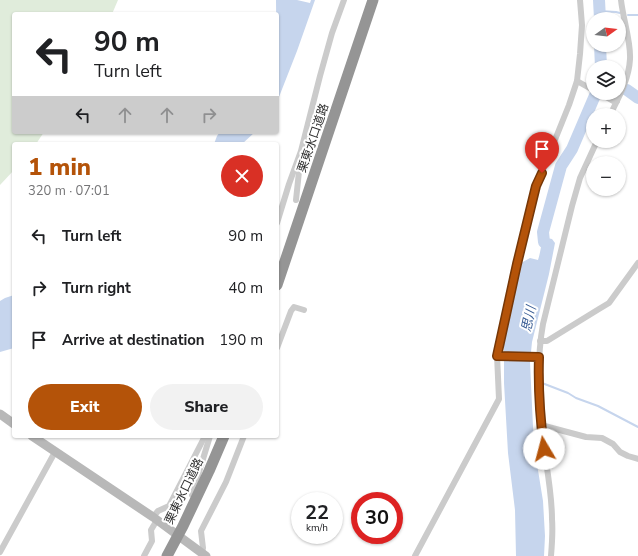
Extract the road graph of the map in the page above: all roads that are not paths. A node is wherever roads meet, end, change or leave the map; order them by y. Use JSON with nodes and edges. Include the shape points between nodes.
{"nodes":[{"id":1,"x":344,"y":0,"type":"edge"},
{"id":2,"x":373,"y":0,"type":"edge"},
{"id":3,"x":580,"y":0,"type":"edge"},
{"id":4,"x":621,"y":0,"type":"edge"},
{"id":5,"x":578,"y":82,"type":"junction"},
{"id":6,"x":586,"y":86,"type":"edge"},
{"id":7,"x":615,"y":101,"type":"joint"},
{"id":8,"x":612,"y":108,"type":"edge"},
{"id":9,"x":594,"y":148,"type":"edge"},
{"id":10,"x":301,"y":150,"type":"junction"},
{"id":11,"x":296,"y":200,"type":"dead end"},
{"id":12,"x":279,"y":216,"type":"edge"},
{"id":13,"x":638,"y":263,"type":"edge"},
{"id":14,"x":279,"y":278,"type":"edge"},
{"id":15,"x":304,"y":310,"type":"dead end"},
{"id":16,"x":540,"y":341,"type":"junction"},
{"id":17,"x":279,"y":343,"type":"edge"},
{"id":18,"x":499,"y":356,"type":"junction"},
{"id":19,"x":537,"y":357,"type":"junction"},
{"id":20,"x":0,"y":414,"type":"edge"},
{"id":21,"x":12,"y":423,"type":"edge"},
{"id":22,"x":541,"y":425,"type":"junction"},
{"id":23,"x":35,"y":438,"type":"edge"},
{"id":24,"x":204,"y":438,"type":"edge"},
{"id":25,"x":209,"y":438,"type":"edge"},
{"id":26,"x":223,"y":438,"type":"edge"},
{"id":27,"x":243,"y":438,"type":"edge"},
{"id":28,"x":54,"y":451,"type":"junction"},
{"id":29,"x":638,"y":459,"type":"edge"},
{"id":30,"x":192,"y":495,"type":"dead end"},
{"id":31,"x":155,"y":518,"type":"junction"},
{"id":32,"x":178,"y":535,"type":"junction"},
{"id":33,"x":0,"y":552,"type":"edge"},
{"id":34,"x":203,"y":555,"type":"edge"},
{"id":35,"x":144,"y":556,"type":"edge"},
{"id":36,"x":167,"y":556,"type":"edge"},
{"id":37,"x":415,"y":556,"type":"edge"},
{"id":38,"x":551,"y":556,"type":"edge"}],
"edges":[{"from":1,"to":10,"type":"street","via":[[332,33]]},
{"from":2,"to":14,"type":"highway","name":"栗東水口道路"},
{"from":3,"to":5,"type":"street","via":[[582,25]]},
{"from":4,"to":7,"type":"street","via":[[630,58],[628,73]]},
{"from":5,"to":6,"type":"street"},
{"from":5,"to":18,"type":"street","via":[[536,186]]},
{"from":7,"to":8,"type":"street"},
{"from":9,"to":16,"type":"street","via":[[580,178],[572,206]]},
{"from":10,"to":11,"type":"street"},
{"from":10,"to":12,"type":"street"},
{"from":13,"to":16,"type":"street","via":[[608,302],[547,341]]},
{"from":15,"to":17,"type":"street","via":[[294,307]]},
{"from":16,"to":19,"type":"street"},
{"from":18,"to":19,"type":"street"},
{"from":18,"to":37,"type":"street","via":[[499,399]]},
{"from":19,"to":22,"type":"street"},
{"from":20,"to":21,"type":"street"},
{"from":22,"to":29,"type":"street","via":[[586,437],[602,438],[613,444],[620,452]]},
{"from":22,"to":38,"type":"street","via":[[550,487]]},
{"from":23,"to":28,"type":"street"},
{"from":24,"to":31,"type":"street","via":[[169,506],[158,511]]},
{"from":25,"to":30,"type":"street"},
{"from":26,"to":32,"type":"highway","name":"栗東水口道路"},
{"from":27,"to":34,"type":"street","via":[[226,482],[201,531]]},
{"from":28,"to":31,"type":"street"},
{"from":28,"to":33,"type":"street"},
{"from":31,"to":32,"type":"street"},
{"from":31,"to":35,"type":"street","via":[[151,530],[152,541]]},
{"from":32,"to":34,"type":"street"},
{"from":32,"to":36,"type":"highway","name":"栗東水口道路"}]}
